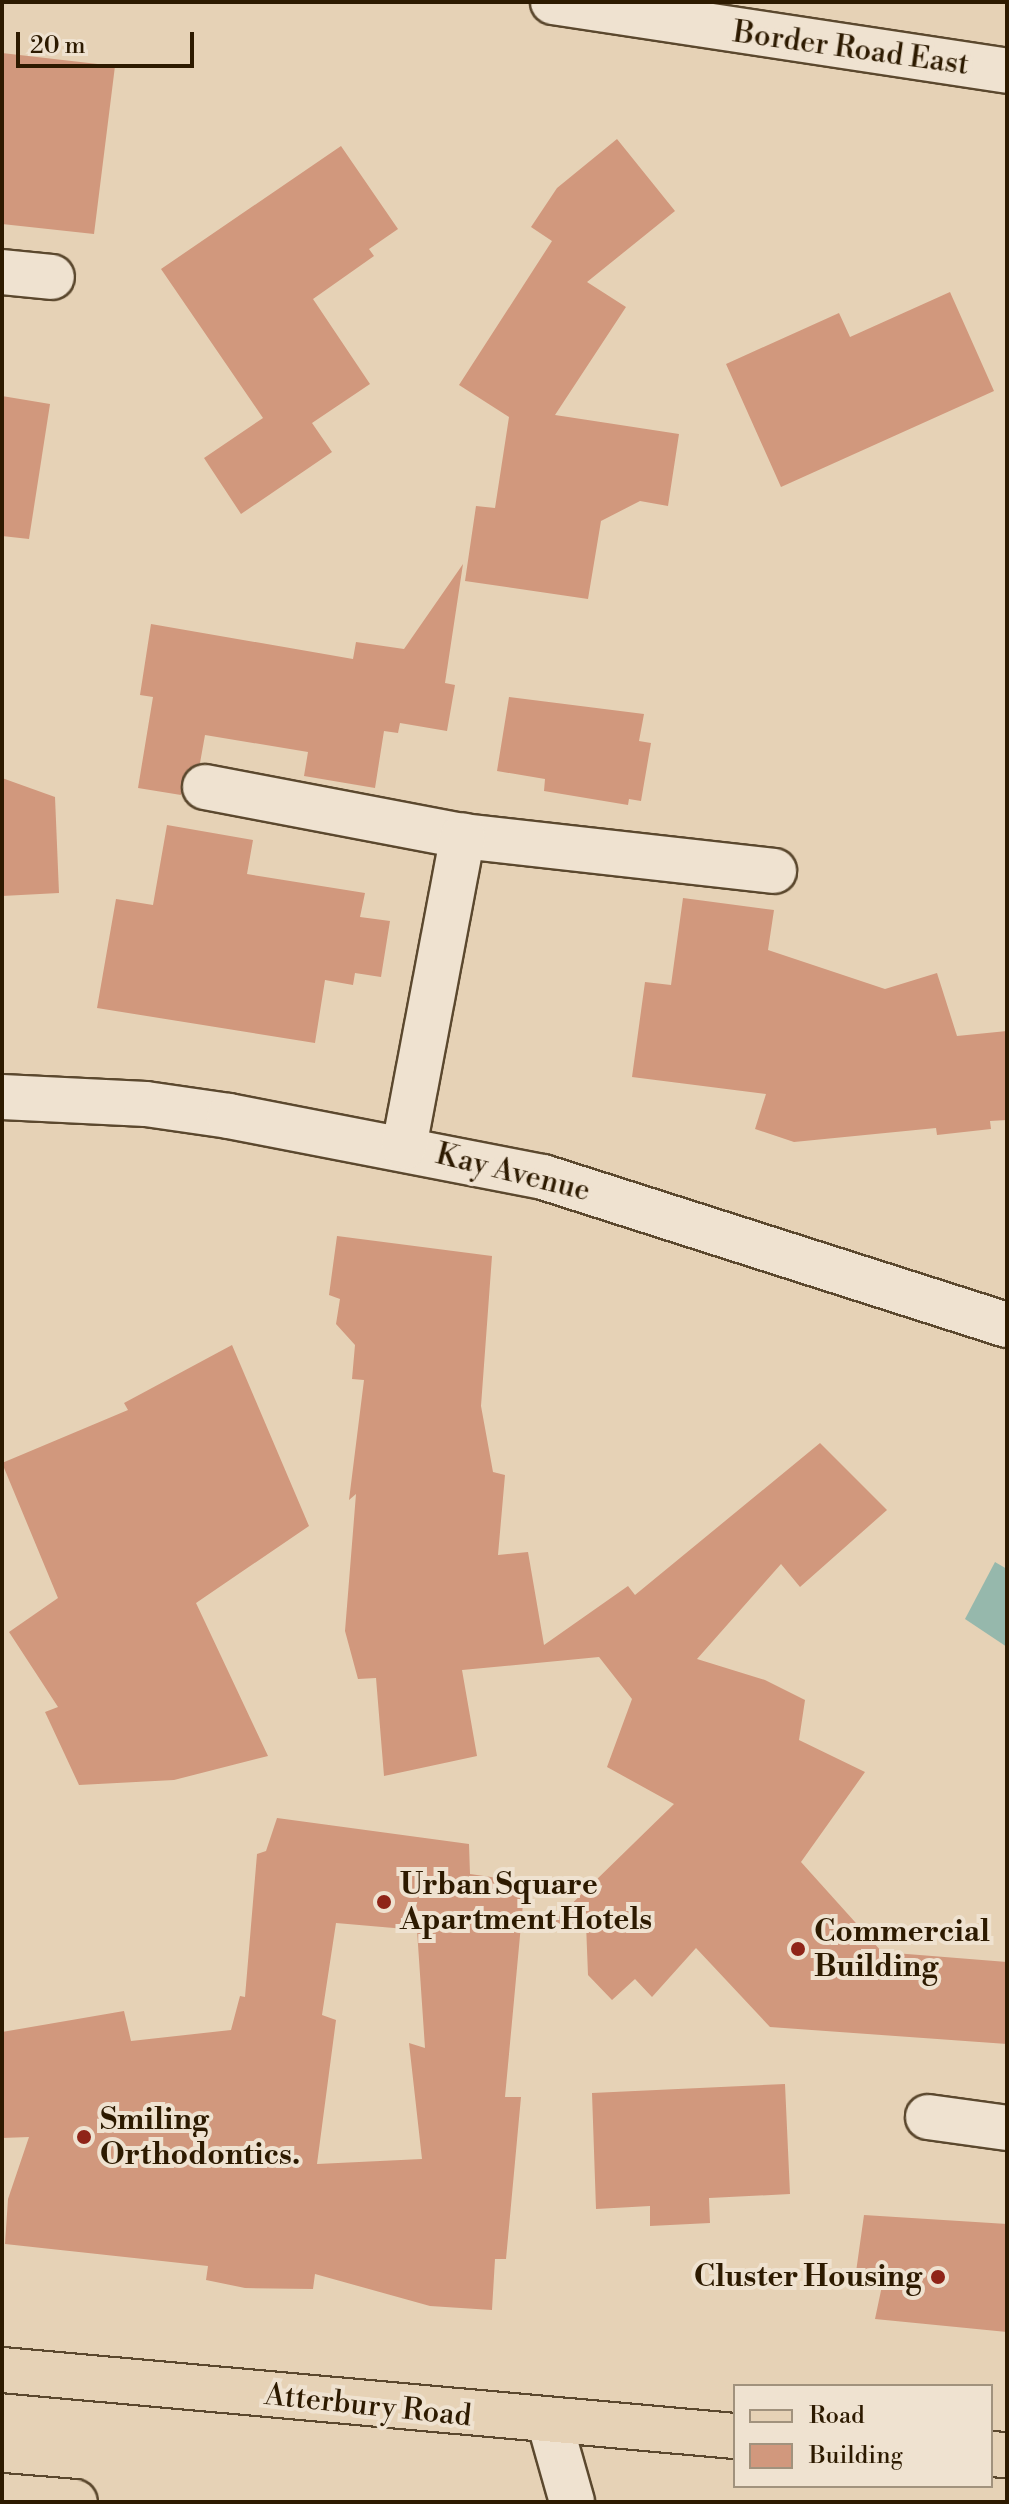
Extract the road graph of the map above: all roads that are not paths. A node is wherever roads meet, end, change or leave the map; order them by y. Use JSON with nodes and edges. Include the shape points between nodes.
{"nodes":[{"id":1,"x":553,"y":2,"type":"edge"},
{"id":2,"x":1007,"y":71,"type":"edge"},
{"id":3,"x":2,"y":272,"type":"edge"},
{"id":4,"x":52,"y":277,"type":"dead end"},
{"id":5,"x":205,"y":787,"type":"dead end"},
{"id":6,"x":463,"y":836,"type":"junction"},
{"id":7,"x":774,"y":871,"type":"dead end"},
{"id":8,"x":2,"y":1097,"type":"edge"},
{"id":9,"x":404,"y":1147,"type":"junction"},
{"id":10,"x":1007,"y":1325,"type":"edge"},
{"id":11,"x":928,"y":2117,"type":"dead end"},
{"id":12,"x":1007,"y":2128,"type":"edge"},
{"id":13,"x":2,"y":2370,"type":"edge"},
{"id":14,"x":550,"y":2424,"type":"junction"},
{"id":15,"x":733,"y":2436,"type":"edge"},
{"id":16,"x":2,"y":2496,"type":"edge"},
{"id":17,"x":75,"y":2502,"type":"edge"},
{"id":18,"x":572,"y":2502,"type":"edge"}],
"edges":[{"from":1,"to":2,"type":"street","name":"Border Road East"},
{"from":3,"to":4,"type":"street"},
{"from":5,"to":6,"type":"street"},
{"from":6,"to":7,"type":"street"},
{"from":6,"to":9,"type":"street"},
{"from":8,"to":9,"type":"street","name":"Kay Avenue","via":[[146,1104]]},
{"from":9,"to":10,"type":"street","name":"Kay Avenue","via":[[543,1177]]},
{"from":11,"to":12,"type":"street"},
{"from":13,"to":14,"type":"main road","name":"Atterbury Road"},
{"from":14,"to":15,"type":"main road","name":"Atterbury Road"},
{"from":14,"to":18,"type":"street"},
{"from":16,"to":17,"type":"main road"}]}
